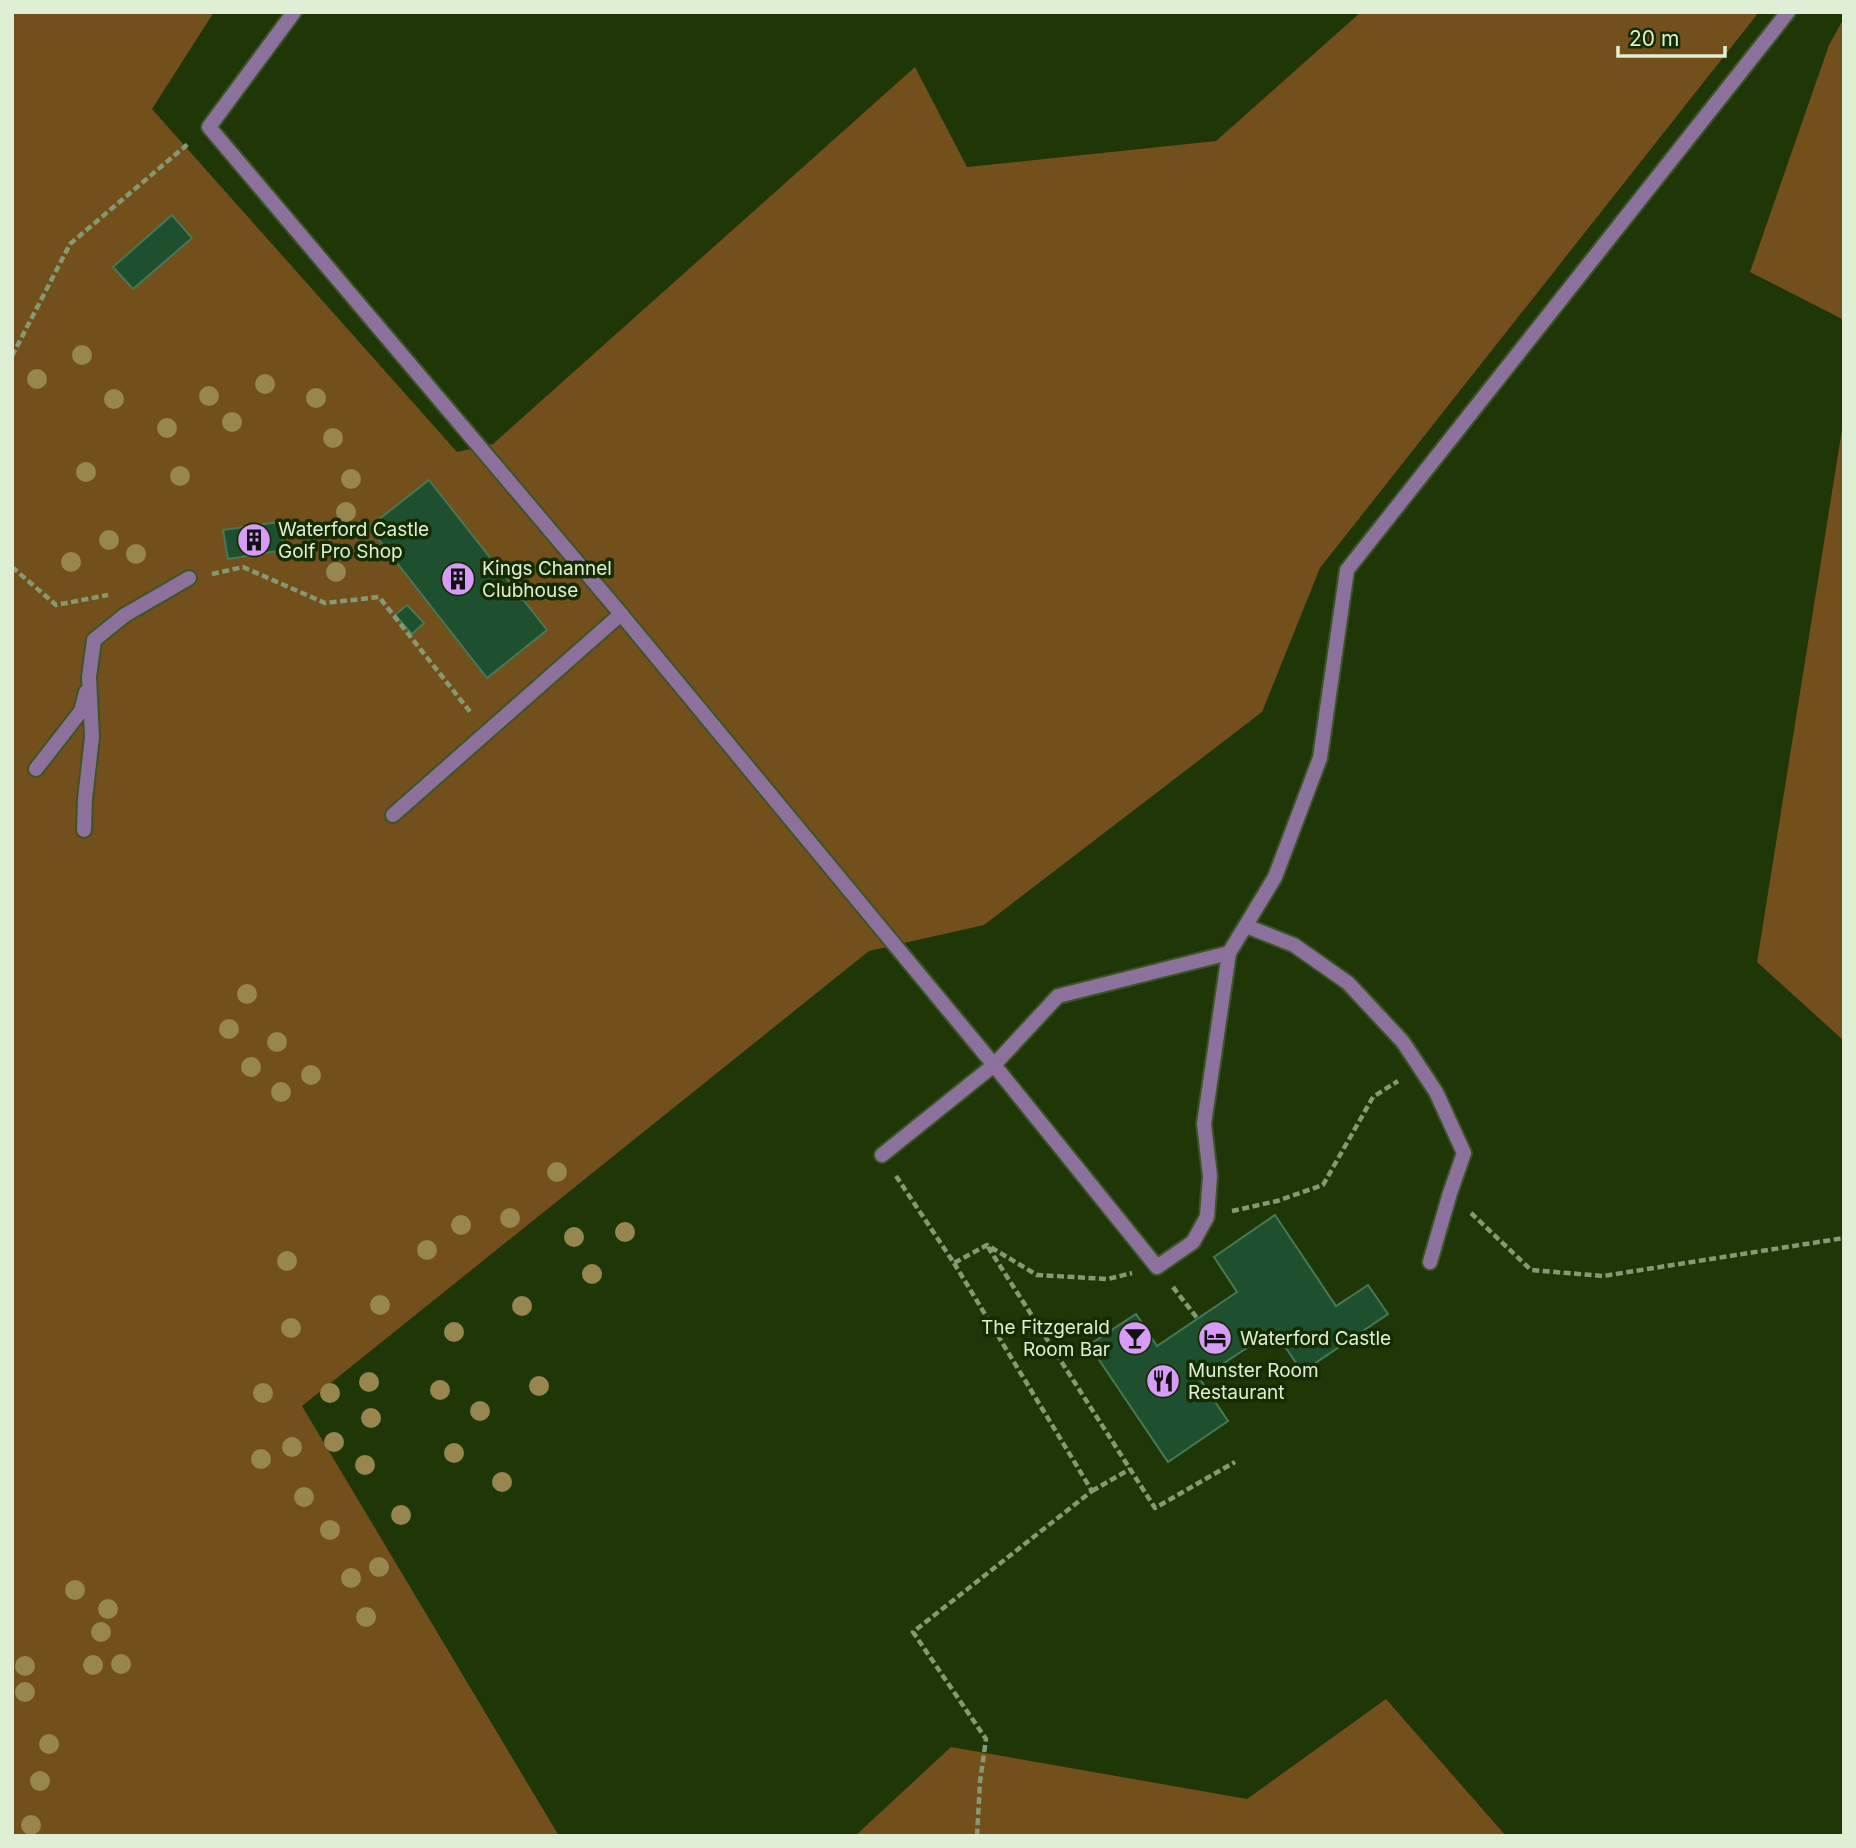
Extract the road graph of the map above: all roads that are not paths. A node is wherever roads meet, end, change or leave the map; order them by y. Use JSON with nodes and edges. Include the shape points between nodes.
{"nodes":[{"id":1,"x":294,"y":12,"type":"edge"},
{"id":2,"x":1788,"y":12,"type":"edge"},
{"id":3,"x":189,"y":578,"type":"road end"},
{"id":4,"x":621,"y":614,"type":"junction"},
{"id":5,"x":89,"y":677,"type":"junction"},
{"id":6,"x":36,"y":769,"type":"dead end"},
{"id":7,"x":393,"y":815,"type":"dead end"},
{"id":8,"x":84,"y":830,"type":"dead end"},
{"id":9,"x":1246,"y":926,"type":"junction"},
{"id":10,"x":1229,"y":953,"type":"junction"},
{"id":11,"x":994,"y":1065,"type":"junction"},
{"id":12,"x":882,"y":1155,"type":"road end"},
{"id":13,"x":1430,"y":1262,"type":"dead end"}],
"edges":[{"from":1,"to":4,"type":"street","via":[[209,127]]},
{"from":2,"to":9,"type":"street","via":[[1347,570],[1320,758],[1275,877]]},
{"from":3,"to":5,"type":"street","via":[[125,615],[94,640]]},
{"from":4,"to":7,"type":"street"},
{"from":4,"to":11,"type":"street"},
{"from":5,"to":6,"type":"street","via":[[81,711]]},
{"from":5,"to":8,"type":"street","via":[[92,737]]},
{"from":9,"to":10,"type":"street"},
{"from":9,"to":13,"type":"street","via":[[1294,945],[1348,983],[1403,1042],[1436,1092],[1464,1153]]},
{"from":10,"to":11,"type":"street","via":[[1058,996]]},
{"from":10,"to":11,"type":"street","via":[[1204,1124],[1210,1176],[1206,1217],[1193,1242],[1157,1267]]},
{"from":11,"to":12,"type":"street"}]}
